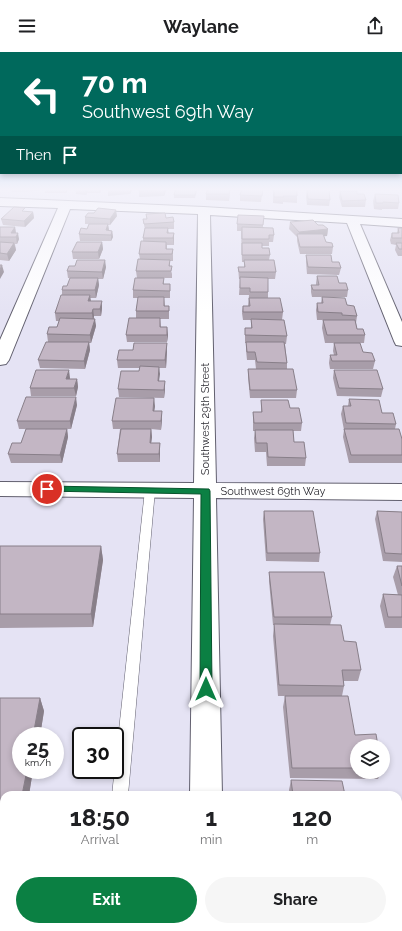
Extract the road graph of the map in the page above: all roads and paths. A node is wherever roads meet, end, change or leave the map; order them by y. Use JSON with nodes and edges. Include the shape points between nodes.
{"nodes":[{"id":1,"x":55,"y":229,"type":"edge"},
{"id":2,"x":204,"y":229,"type":"edge"},
{"id":3,"x":356,"y":229,"type":"edge"},
{"id":4,"x":402,"y":341,"type":"edge"},
{"id":5,"x":0,"y":360,"type":"edge"},
{"id":6,"x":0,"y":489,"type":"edge"},
{"id":7,"x":150,"y":490,"type":"junction"},
{"id":8,"x":206,"y":491,"type":"junction"},
{"id":9,"x":402,"y":492,"type":"edge"},
{"id":10,"x":120,"y":791,"type":"edge"},
{"id":11,"x":206,"y":791,"type":"edge"}],
"edges":[{"from":1,"to":5,"type":"street"},
{"from":2,"to":8,"type":"street","name":"Southwest 29th Street"},
{"from":3,"to":4,"type":"street"},
{"from":6,"to":7,"type":"street","name":"Southwest 69th Way"},
{"from":7,"to":8,"type":"street","name":"Southwest 69th Way"},
{"from":7,"to":10,"type":"lane"},
{"from":8,"to":9,"type":"street","name":"Southwest 69th Way"},
{"from":8,"to":11,"type":"street","name":"Southwest 29th Street"}]}
